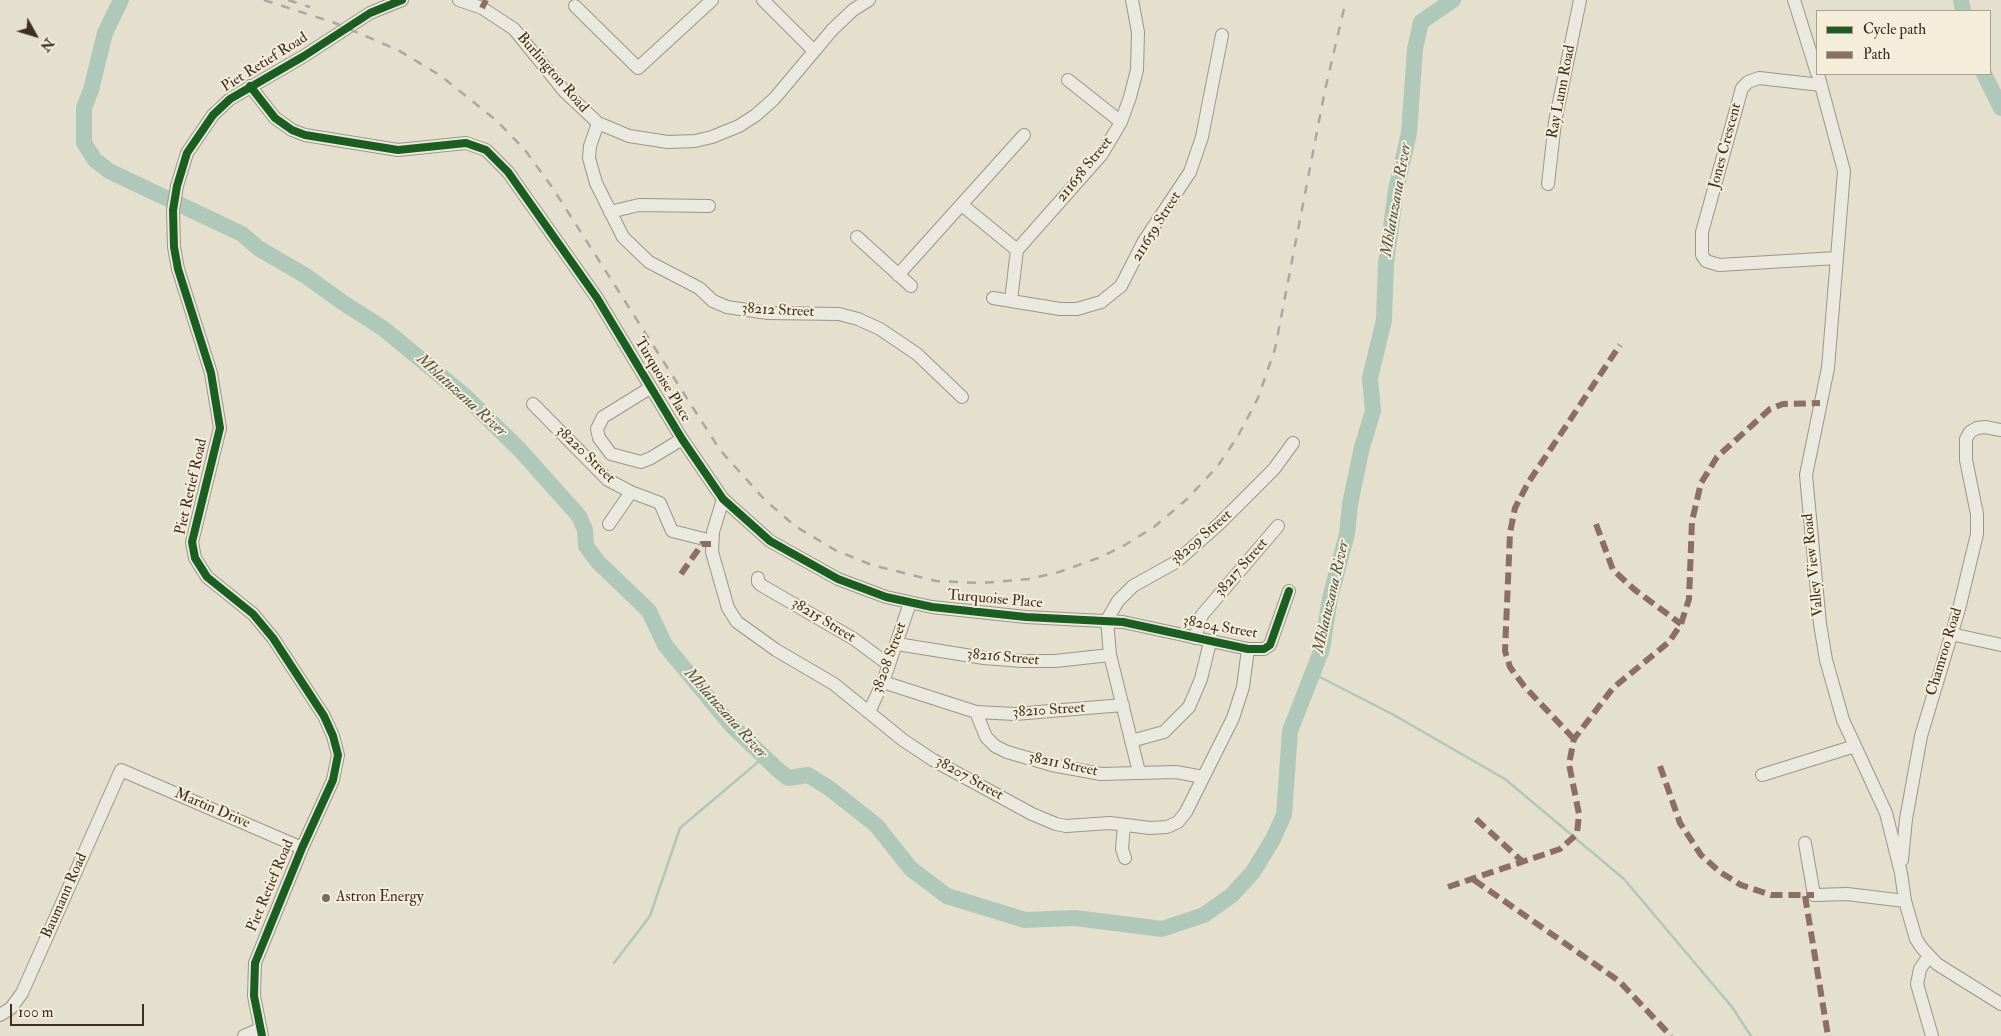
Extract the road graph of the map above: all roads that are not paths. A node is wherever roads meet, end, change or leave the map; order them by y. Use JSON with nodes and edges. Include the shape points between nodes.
{"nodes":[{"id":1,"x":402,"y":0,"type":"edge"},
{"id":2,"x":458,"y":0,"type":"edge"},
{"id":3,"x":712,"y":0,"type":"edge"},
{"id":4,"x":763,"y":0,"type":"edge"},
{"id":5,"x":869,"y":0,"type":"edge"},
{"id":6,"x":1132,"y":0,"type":"edge"},
{"id":7,"x":1580,"y":0,"type":"edge"},
{"id":8,"x":1794,"y":0,"type":"edge"},
{"id":9,"x":574,"y":6,"type":"dead end"},
{"id":10,"x":1222,"y":36,"type":"dead end"},
{"id":11,"x":814,"y":51,"type":"junction"},
{"id":12,"x":1816,"y":68,"type":"edge"},
{"id":13,"x":1819,"y":77,"type":"edge"},
{"id":14,"x":1068,"y":80,"type":"dead end"},
{"id":15,"x":250,"y":86,"type":"junction"},
{"id":16,"x":1121,"y":122,"type":"junction"},
{"id":17,"x":598,"y":123,"type":"junction"},
{"id":18,"x":1024,"y":136,"type":"dead end"},
{"id":19,"x":1548,"y":184,"type":"dead end"},
{"id":20,"x":962,"y":205,"type":"junction"},
{"id":21,"x":709,"y":206,"type":"dead end"},
{"id":22,"x":610,"y":212,"type":"junction"},
{"id":23,"x":857,"y":237,"type":"dead end"},
{"id":24,"x":1017,"y":250,"type":"junction"},
{"id":25,"x":1837,"y":258,"type":"junction"},
{"id":26,"x":898,"y":275,"type":"junction"},
{"id":27,"x":911,"y":286,"type":"dead end"},
{"id":28,"x":993,"y":298,"type":"dead end"},
{"id":29,"x":1011,"y":300,"type":"junction"},
{"id":30,"x":650,"y":388,"type":"junction"},
{"id":31,"x":962,"y":397,"type":"dead end"},
{"id":32,"x":533,"y":404,"type":"dead end"},
{"id":33,"x":2001,"y":430,"type":"edge"},
{"id":34,"x":682,"y":439,"type":"junction"},
{"id":35,"x":1293,"y":443,"type":"dead end"},
{"id":36,"x":631,"y":492,"type":"junction"},
{"id":37,"x":724,"y":499,"type":"junction"},
{"id":38,"x":610,"y":524,"type":"dead end"},
{"id":39,"x":1278,"y":526,"type":"dead end"},
{"id":40,"x":712,"y":542,"type":"junction"},
{"id":41,"x":758,"y":578,"type":"dead end"},
{"id":42,"x":1289,"y":591,"type":"dead end"},
{"id":43,"x":910,"y":603,"type":"junction"},
{"id":44,"x":1107,"y":620,"type":"junction"},
{"id":45,"x":1951,"y":634,"type":"junction"},
{"id":46,"x":1194,"y":638,"type":"junction"},
{"id":47,"x":1210,"y":642,"type":"junction"},
{"id":48,"x":897,"y":644,"type":"junction"},
{"id":49,"x":2001,"y":645,"type":"edge"},
{"id":50,"x":1248,"y":649,"type":"junction"},
{"id":51,"x":1110,"y":654,"type":"junction"},
{"id":52,"x":889,"y":665,"type":"junction"},
{"id":53,"x":883,"y":682,"type":"junction"},
{"id":54,"x":1122,"y":704,"type":"junction"},
{"id":55,"x":869,"y":712,"type":"junction"},
{"id":56,"x":976,"y":712,"type":"junction"},
{"id":57,"x":1131,"y":741,"type":"junction"},
{"id":58,"x":1855,"y":746,"type":"junction"},
{"id":59,"x":121,"y":770,"type":"joint"},
{"id":60,"x":1138,"y":772,"type":"junction"},
{"id":61,"x":1762,"y":775,"type":"dead end"},
{"id":62,"x":1203,"y":777,"type":"junction"},
{"id":63,"x":1124,"y":826,"type":"junction"},
{"id":64,"x":1805,"y":843,"type":"dead end"},
{"id":65,"x":302,"y":848,"type":"junction"},
{"id":66,"x":1125,"y":858,"type":"dead end"},
{"id":67,"x":1901,"y":873,"type":"junction"},
{"id":68,"x":1905,"y":902,"type":"junction"},
{"id":69,"x":1929,"y":956,"type":"junction"},
{"id":70,"x":2001,"y":1004,"type":"edge"},
{"id":71,"x":0,"y":1015,"type":"edge"},
{"id":72,"x":261,"y":1032,"type":"edge"},
{"id":73,"x":244,"y":1036,"type":"edge"},
{"id":74,"x":1932,"y":1036,"type":"edge"}],
"edges":[{"from":1,"to":15,"type":"street","name":"Piet Retief Road","via":[[370,13]]},
{"from":2,"to":17,"type":"street","name":"Burlington Road","via":[[482,8],[514,30],[565,92]]},
{"from":3,"to":9,"type":"street","via":[[638,68]]},
{"from":4,"to":11,"type":"street"},
{"from":5,"to":11,"type":"street","name":"Burlington Road","via":[[853,10]]},
{"from":6,"to":16,"type":"street","name":"211658 Street","via":[[1139,53]]},
{"from":7,"to":19,"type":"street","name":"Ray Lunn Road","via":[[1555,122]]},
{"from":8,"to":12,"type":"street","name":"Valley View Road"},
{"from":10,"to":29,"type":"street","name":"211659 Street","via":[[1202,137],[1190,172],[1144,241],[1121,286],[1101,302],[1076,309]]},
{"from":11,"to":17,"type":"street","name":"Burlington Road","via":[[774,99],[756,115],[712,137],[668,142],[649,140],[629,136]]},
{"from":13,"to":25,"type":"street","name":"Valley View Road","via":[[1844,171]]},
{"from":13,"to":25,"type":"street","name":"Jones Crescent","via":[[1759,78],[1742,88],[1702,232],[1702,255],[1706,261],[1720,265]]},
{"from":14,"to":16,"type":"street"},
{"from":15,"to":30,"type":"street","name":"Turquoise Place","via":[[275,118],[305,135],[398,150],[466,143],[486,150],[508,172],[597,298]]},
{"from":15,"to":65,"type":"street","name":"Piet Retief Road","via":[[213,115],[192,144],[182,166],[172,220],[178,269],[211,373],[220,428],[192,542],[195,558],[207,577],[266,628],[318,706],[336,746],[336,771]]},
{"from":16,"to":24,"type":"street","name":"211658 Street","via":[[1102,154]]},
{"from":17,"to":22,"type":"street","name":"38212 Street","via":[[589,158],[596,183]]},
{"from":18,"to":20,"type":"street"},
{"from":20,"to":24,"type":"street"},
{"from":20,"to":26,"type":"street"},
{"from":21,"to":22,"type":"street","via":[[639,205]]},
{"from":22,"to":31,"type":"street","name":"38212 Street","via":[[633,249],[661,270],[699,288],[719,304],[768,312],[838,314],[858,319],[880,329],[917,354]]},
{"from":23,"to":26,"type":"street"},
{"from":24,"to":29,"type":"street"},
{"from":25,"to":58,"type":"street","name":"Valley View Road","via":[[1828,368],[1806,475],[1826,660],[1838,706]]},
{"from":26,"to":27,"type":"street"},
{"from":28,"to":29,"type":"street","name":"211659 Street"},
{"from":30,"to":34,"type":"street","name":"Turquoise Place"},
{"from":30,"to":34,"type":"street","via":[[603,417],[597,428],[598,438],[611,454],[641,462]]},
{"from":32,"to":36,"type":"street","name":"38220 Street","via":[[608,480]]},
{"from":33,"to":45,"type":"street","name":"Chamroo Road","via":[[1985,427],[1970,432],[1965,444],[1977,514],[1977,534]]},
{"from":34,"to":37,"type":"street","name":"Turquoise Place"},
{"from":35,"to":44,"type":"street","name":"38209 Street","via":[[1274,469],[1219,524],[1176,562],[1133,586]]},
{"from":36,"to":38,"type":"street"},
{"from":36,"to":40,"type":"street","name":"38220 Street","via":[[660,503],[672,531]]},
{"from":37,"to":40,"type":"street","name":"38207 Street"},
{"from":37,"to":43,"type":"street","name":"Turquoise Place","via":[[765,537],[811,565],[862,589]]},
{"from":39,"to":46,"type":"street","name":"38217 Street","via":[[1202,615]]},
{"from":40,"to":55,"type":"street","name":"38207 Street","via":[[725,600],[733,618],[776,650],[834,684]]},
{"from":41,"to":52,"type":"street","name":"38215 Street","via":[[761,585],[854,639]]},
{"from":42,"to":50,"type":"street","name":"38204 Street","via":[[1270,645],[1264,649]]},
{"from":43,"to":44,"type":"street","name":"Turquoise Place","via":[[1026,617]]},
{"from":43,"to":48,"type":"street","name":"38208 Street"},
{"from":44,"to":46,"type":"street","name":"38204 Street"},
{"from":44,"to":51,"type":"street"},
{"from":45,"to":49,"type":"street"},
{"from":45,"to":67,"type":"street","name":"Chamroo Road","via":[[1921,736],[1906,819]]},
{"from":46,"to":47,"type":"street","name":"38204 Street"},
{"from":47,"to":50,"type":"street","name":"38204 Street"},
{"from":47,"to":57,"type":"street","via":[[1201,679],[1189,707],[1164,732]]},
{"from":48,"to":51,"type":"street","name":"38216 Street","via":[[1022,661],[1055,661]]},
{"from":48,"to":52,"type":"street","name":"38208 Street"},
{"from":50,"to":62,"type":"street","name":"38207 Street","via":[[1240,701]]},
{"from":51,"to":54,"type":"street"},
{"from":52,"to":53,"type":"street","name":"38208 Street"},
{"from":53,"to":55,"type":"street","name":"38208 Street"},
{"from":53,"to":56,"type":"street","name":"38210 Street"},
{"from":54,"to":56,"type":"street","name":"38210 Street","via":[[1015,714]]},
{"from":54,"to":57,"type":"street"},
{"from":55,"to":63,"type":"street","name":"38207 Street","via":[[933,760],[1040,818],[1066,826],[1110,823]]},
{"from":56,"to":60,"type":"street","name":"38211 Street","via":[[986,738],[1007,752],[1076,771]]},
{"from":57,"to":60,"type":"street"},
{"from":58,"to":61,"type":"street"},
{"from":58,"to":67,"type":"street","name":"Valley View Road","via":[[1886,813]]},
{"from":59,"to":65,"type":"street","name":"Martin Drive"},
{"from":59,"to":71,"type":"street","name":"Baumann Road","via":[[22,993],[11,1008]]},
{"from":60,"to":62,"type":"street","name":"38211 Street","via":[[1186,773]]},
{"from":62,"to":63,"type":"street","name":"38207 Street","via":[[1183,817],[1174,825],[1150,828]]},
{"from":63,"to":66,"type":"street","via":[[1122,849]]},
{"from":64,"to":68,"type":"street","via":[[1814,895],[1847,894]]},
{"from":65,"to":72,"type":"street","name":"Piet Retief Road","via":[[255,963],[254,996]]},
{"from":67,"to":68,"type":"street","name":"Valley View Road"},
{"from":68,"to":69,"type":"street","name":"Valley View Road","via":[[1916,939]]},
{"from":69,"to":70,"type":"street","name":"Valley View Road"},
{"from":69,"to":74,"type":"street","via":[[1920,969],[1916,984]]},
{"from":72,"to":73,"type":"street"}]}
